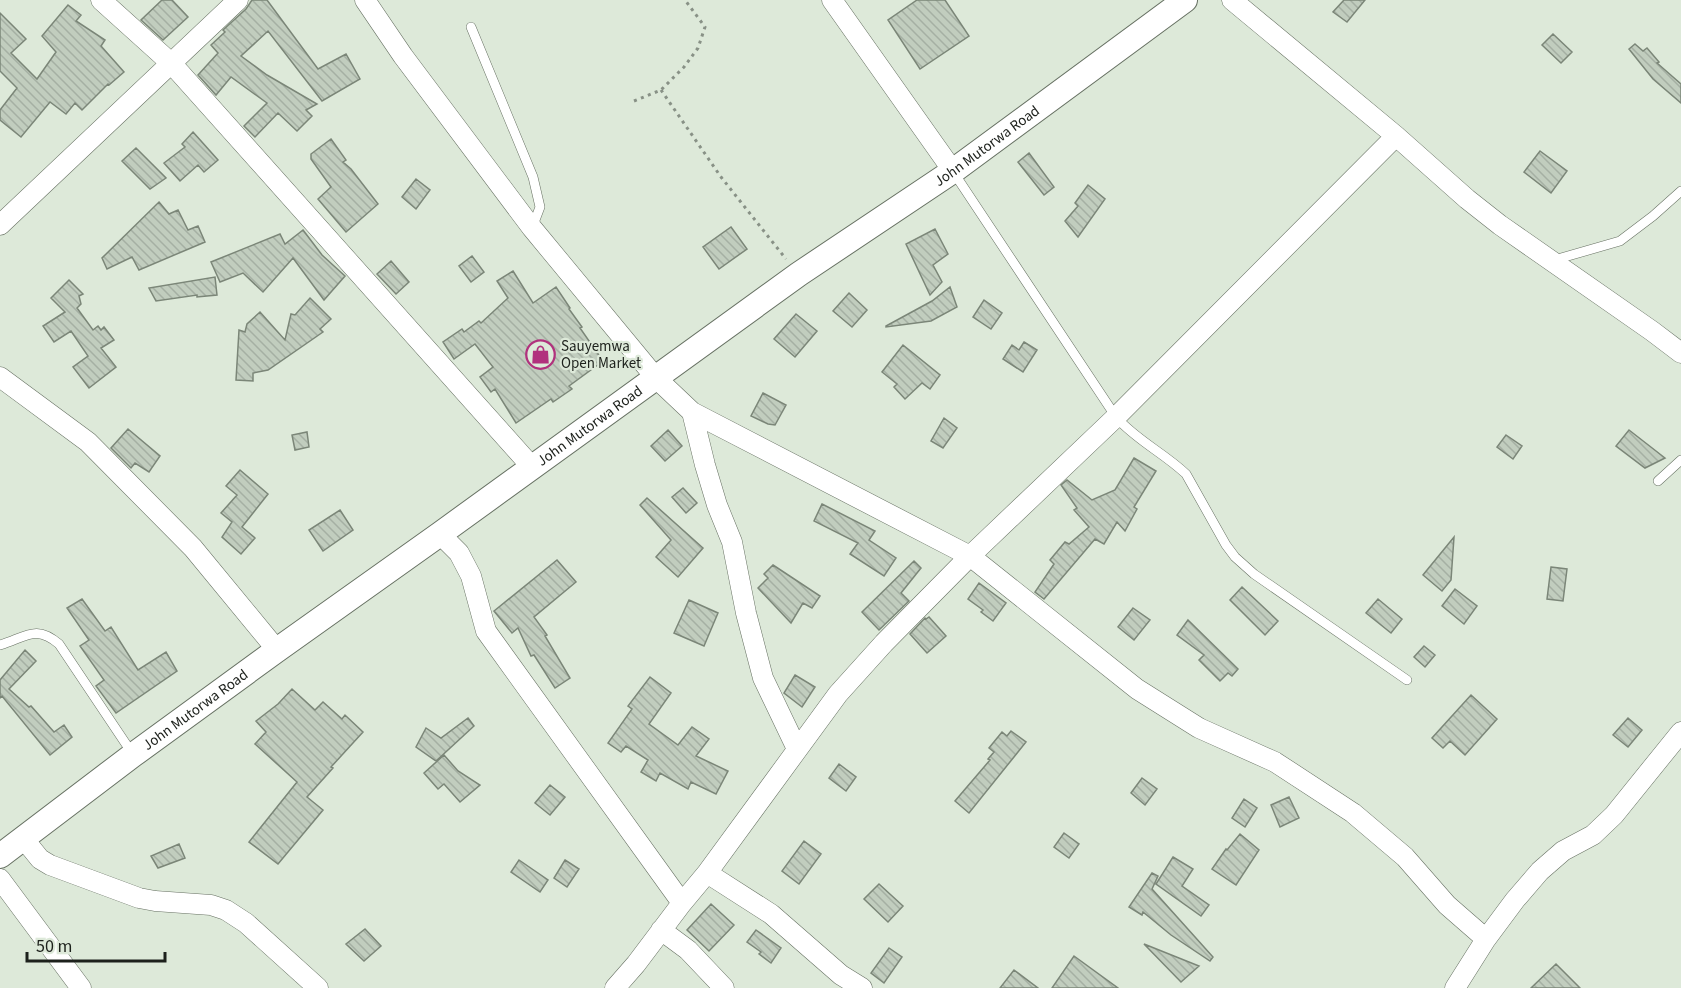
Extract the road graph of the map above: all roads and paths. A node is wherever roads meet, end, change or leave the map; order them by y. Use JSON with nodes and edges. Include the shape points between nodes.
{"nodes":[{"id":1,"x":101,"y":0,"type":"edge"},
{"id":2,"x":238,"y":0,"type":"edge"},
{"id":3,"x":365,"y":0,"type":"edge"},
{"id":4,"x":685,"y":0,"type":"edge"},
{"id":5,"x":832,"y":0,"type":"edge"},
{"id":6,"x":1185,"y":0,"type":"edge"},
{"id":7,"x":1232,"y":0,"type":"edge"},
{"id":8,"x":471,"y":27,"type":"dead end"},
{"id":9,"x":172,"y":64,"type":"junction"},
{"id":10,"x":660,"y":90,"type":"junction"},
{"id":11,"x":634,"y":101,"type":"dead end"},
{"id":12,"x":1396,"y":136,"type":"junction"},
{"id":13,"x":953,"y":171,"type":"junction"},
{"id":14,"x":1681,"y":191,"type":"edge"},
{"id":15,"x":0,"y":225,"type":"edge"},
{"id":16,"x":532,"y":228,"type":"junction"},
{"id":17,"x":1552,"y":261,"type":"junction"},
{"id":18,"x":799,"y":274,"type":"junction"},
{"id":19,"x":1681,"y":353,"type":"edge"},
{"id":20,"x":0,"y":377,"type":"edge"},
{"id":21,"x":656,"y":378,"type":"junction"},
{"id":22,"x":692,"y":412,"type":"junction"},
{"id":23,"x":1116,"y":417,"type":"junction"},
{"id":24,"x":1681,"y":460,"type":"edge"},
{"id":25,"x":532,"y":467,"type":"junction"},
{"id":26,"x":1658,"y":481,"type":"dead end"},
{"id":27,"x":440,"y":534,"type":"junction"},
{"id":28,"x":970,"y":556,"type":"junction"},
{"id":29,"x":0,"y":645,"type":"edge"},
{"id":30,"x":277,"y":650,"type":"junction"},
{"id":31,"x":1407,"y":680,"type":"dead end"},
{"id":32,"x":1681,"y":732,"type":"edge"},
{"id":33,"x":797,"y":749,"type":"junction"},
{"id":34,"x":133,"y":754,"type":"junction"},
{"id":35,"x":23,"y":838,"type":"junction"},
{"id":36,"x":0,"y":856,"type":"edge"},
{"id":37,"x":707,"y":873,"type":"junction"},
{"id":38,"x":0,"y":879,"type":"edge"},
{"id":39,"x":682,"y":903,"type":"junction"},
{"id":40,"x":661,"y":930,"type":"junction"},
{"id":41,"x":1486,"y":939,"type":"junction"},
{"id":42,"x":81,"y":988,"type":"edge"},
{"id":43,"x":318,"y":988,"type":"edge"},
{"id":44,"x":615,"y":988,"type":"edge"},
{"id":45,"x":724,"y":988,"type":"edge"},
{"id":46,"x":862,"y":988,"type":"edge"},
{"id":47,"x":1455,"y":988,"type":"edge"}],
"edges":[{"from":1,"to":9,"type":"street"},
{"from":2,"to":9,"type":"street"},
{"from":3,"to":16,"type":"street"},
{"from":4,"to":10,"type":"path","via":[[705,27],[698,48]]},
{"from":5,"to":13,"type":"street"},
{"from":6,"to":13,"type":"street","name":"John Mutorwa Road"},
{"from":7,"to":12,"type":"street"},
{"from":8,"to":16,"type":"lane","via":[[533,177],[540,207]]},
{"from":9,"to":15,"type":"street"},
{"from":9,"to":25,"type":"street"},
{"from":10,"to":11,"type":"path"},
{"from":10,"to":18,"type":"path","via":[[721,177]]},
{"from":12,"to":17,"type":"street","via":[[1467,199]]},
{"from":12,"to":23,"type":"street"},
{"from":13,"to":18,"type":"street","name":"John Mutorwa Road"},
{"from":13,"to":23,"type":"lane"},
{"from":14,"to":17,"type":"lane","via":[[1620,241]]},
{"from":16,"to":21,"type":"street"},
{"from":17,"to":19,"type":"street"},
{"from":18,"to":21,"type":"street","name":"John Mutorwa Road"},
{"from":20,"to":30,"type":"street","via":[[88,442],[193,548]]},
{"from":21,"to":22,"type":"street"},
{"from":21,"to":25,"type":"street","name":"John Mutorwa Road"},
{"from":22,"to":28,"type":"street"},
{"from":22,"to":33,"type":"street","via":[[717,505],[732,542],[762,678]]},
{"from":23,"to":28,"type":"street"},
{"from":23,"to":31,"type":"lane","via":[[1186,474],[1226,545],[1254,574]]},
{"from":24,"to":26,"type":"lane"},
{"from":25,"to":27,"type":"street","name":"John Mutorwa Road"},
{"from":27,"to":30,"type":"street","name":"John Mutorwa Road"},
{"from":27,"to":39,"type":"street","via":[[459,554],[471,576],[486,631]]},
{"from":28,"to":33,"type":"street","via":[[884,643]]},
{"from":28,"to":41,"type":"street","via":[[1137,689],[1199,728],[1275,762],[1353,813],[1405,858],[1447,905]]},
{"from":29,"to":34,"type":"lane","via":[[36,632],[59,644]]},
{"from":30,"to":34,"type":"street","name":"John Mutorwa Road"},
{"from":32,"to":41,"type":"street","via":[[1614,815],[1593,835],[1563,851],[1540,871]]},
{"from":33,"to":37,"type":"street"},
{"from":34,"to":35,"type":"street","name":"John Mutorwa Road"},
{"from":35,"to":36,"type":"street","name":"John Mutorwa Road"},
{"from":35,"to":43,"type":"street","via":[[50,865],[122,893],[226,910],[246,923]]},
{"from":37,"to":39,"type":"street"},
{"from":37,"to":46,"type":"street","via":[[771,914],[841,975]]},
{"from":38,"to":42,"type":"street"},
{"from":39,"to":40,"type":"street"},
{"from":40,"to":44,"type":"street"},
{"from":40,"to":45,"type":"street","via":[[688,950]]},
{"from":41,"to":47,"type":"street"}]}
